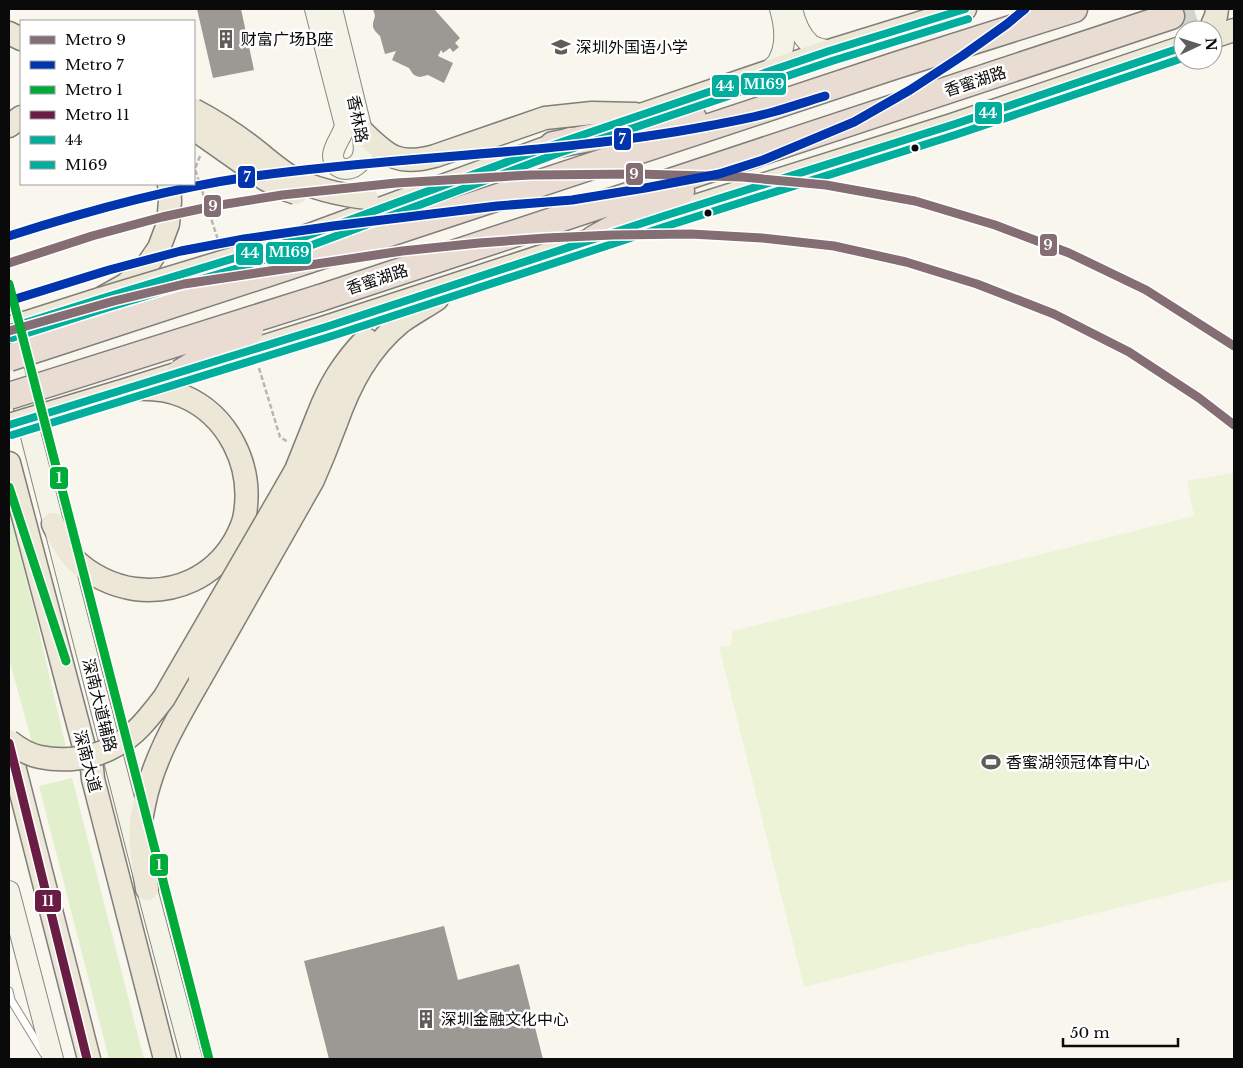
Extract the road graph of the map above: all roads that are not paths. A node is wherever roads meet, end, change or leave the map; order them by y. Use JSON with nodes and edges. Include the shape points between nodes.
{"nodes":[{"id":1,"x":315,"y":9,"type":"edge"},
{"id":2,"x":332,"y":9,"type":"edge"},
{"id":3,"x":780,"y":9,"type":"edge"},
{"id":4,"x":792,"y":9,"type":"edge"},
{"id":5,"x":966,"y":9,"type":"edge"},
{"id":6,"x":1074,"y":9,"type":"edge"},
{"id":7,"x":9,"y":16,"type":"edge"},
{"id":8,"x":1171,"y":16,"type":"tunnel mouth"},
{"id":9,"x":20,"y":22,"type":"edge"},
{"id":10,"x":1173,"y":51,"type":"edge"},
{"id":11,"x":829,"y":52,"type":"junction"},
{"id":12,"x":768,"y":72,"type":"junction"},
{"id":13,"x":799,"y":97,"type":"junction"},
{"id":14,"x":195,"y":111,"type":"edge"},
{"id":15,"x":644,"y":114,"type":"junction"},
{"id":16,"x":20,"y":118,"type":"edge"},
{"id":17,"x":9,"y":126,"type":"edge"},
{"id":18,"x":195,"y":130,"type":"edge"},
{"id":19,"x":362,"y":132,"type":"junction"},
{"id":20,"x":553,"y":146,"type":"junction"},
{"id":21,"x":740,"y":159,"type":"junction"},
{"id":22,"x":169,"y":185,"type":"edge"},
{"id":23,"x":442,"y":186,"type":"junction"},
{"id":24,"x":367,"y":198,"type":"junction"},
{"id":25,"x":594,"y":239,"type":"junction"},
{"id":26,"x":305,"y":249,"type":"junction"},
{"id":27,"x":478,"y":277,"type":"junction"},
{"id":28,"x":423,"y":295,"type":"junction"},
{"id":29,"x":100,"y":299,"type":"junction"},
{"id":30,"x":285,"y":309,"type":"junction"},
{"id":31,"x":9,"y":328,"type":"edge"},
{"id":32,"x":9,"y":350,"type":"edge"},
{"id":33,"x":9,"y":358,"type":"edge"},
{"id":34,"x":180,"y":373,"type":"junction"},
{"id":35,"x":125,"y":390,"type":"junction"},
{"id":36,"x":9,"y":396,"type":"edge"},
{"id":37,"x":327,"y":419,"type":"junction"},
{"id":38,"x":9,"y":425,"type":"edge"},
{"id":39,"x":9,"y":463,"type":"edge"},
{"id":40,"x":53,"y":524,"type":"junction"},
{"id":41,"x":9,"y":742,"type":"edge"},
{"id":42,"x":9,"y":746,"type":"edge"},
{"id":43,"x":9,"y":809,"type":"edge"},
{"id":44,"x":42,"y":875,"type":"junction"},
{"id":45,"x":147,"y":889,"type":"junction"},
{"id":46,"x":9,"y":891,"type":"edge"},
{"id":47,"x":9,"y":991,"type":"edge"},
{"id":48,"x":47,"y":1059,"type":"edge"},
{"id":49,"x":53,"y":1059,"type":"edge"},
{"id":50,"x":89,"y":1059,"type":"edge"},
{"id":51,"x":165,"y":1059,"type":"edge"},
{"id":52,"x":192,"y":1059,"type":"edge"}],
"edges":[{"from":1,"to":19,"type":"main road","name":"香林路","via":[[345,125],[334,149],[337,165],[344,169],[357,166],[364,152]]},
{"from":2,"to":19,"type":"main road","name":"香林路"},
{"from":3,"to":12,"type":"main road","via":[[784,21],[783,48],[777,63]]},
{"from":4,"to":11,"type":"main road","via":[[800,31],[811,45]]},
{"from":5,"to":11,"type":"main road"},
{"from":6,"to":13,"type":"highway"},
{"from":7,"to":9,"type":"main road"},
{"from":8,"to":21,"type":"highway","name":"香蜜湖路"},
{"from":10,"to":25,"type":"main road"},
{"from":11,"to":12,"type":"main road"},
{"from":12,"to":15,"type":"main road"},
{"from":13,"to":20,"type":"highway"},
{"from":13,"to":26,"type":"highway"},
{"from":14,"to":24,"type":"main road","bridge":true,"via":[[227,129],[292,177],[338,194]]},
{"from":15,"to":19,"type":"main road","via":[[592,112],[546,118],[436,156],[410,161],[386,153]]},
{"from":15,"to":20,"type":"main road"},
{"from":16,"to":17,"type":"main road"},
{"from":18,"to":24,"type":"main road","bridge":true,"via":[[281,188],[314,197]]},
{"from":20,"to":23,"type":"main road"},
{"from":21,"to":25,"type":"highway"},
{"from":21,"to":30,"type":"highway","name":"香蜜湖路","bridge":true},
{"from":22,"to":29,"type":"main road","bridge":true,"via":[[168,224],[159,248],[146,267],[125,285]]},
{"from":23,"to":24,"type":"main road","via":[[394,197]]},
{"from":23,"to":26,"type":"main road"},
{"from":25,"to":27,"type":"main road"},
{"from":26,"to":29,"type":"main road","bridge":true},
{"from":26,"to":33,"type":"highway","bridge":true},
{"from":27,"to":28,"type":"main road"},
{"from":27,"to":37,"type":"main road","via":[[402,321],[367,358],[345,397]]},
{"from":28,"to":34,"type":"main road","bridge":true},
{"from":28,"to":37,"type":"main road","via":[[393,316],[354,351],[327,391]]},
{"from":29,"to":31,"type":"main road"},
{"from":30,"to":34,"type":"highway","bridge":true},
{"from":30,"to":36,"type":"highway","name":"香蜜湖路","bridge":true},
{"from":32,"to":40,"type":"main road","name":"深南大道辅路"},
{"from":34,"to":35,"type":"main road","bridge":true},
{"from":35,"to":38,"type":"main road","bridge":true},
{"from":35,"to":40,"type":"main road","bridge":true,"via":[[146,388],[182,395],[214,416],[228,432],[244,468],[247,492],[239,534],[228,552],[199,578],[165,589],[146,590],[126,588],[89,572],[74,559]]},
{"from":37,"to":41,"type":"main road","bridge":true,"via":[[307,444],[280,498],[164,698],[148,720],[116,746],[78,759],[38,757]]},
{"from":37,"to":45,"type":"main road","bridge":true,"via":[[324,454],[313,480],[200,679],[154,768],[141,824]]},
{"from":39,"to":51,"type":"main road","name":"深南大道","via":[[92,768]]},
{"from":40,"to":45,"type":"main road","name":"深南大道辅路"},
{"from":42,"to":44,"type":"main road"},
{"from":43,"to":44,"type":"main road","via":[[22,828]]},
{"from":44,"to":50,"type":"main road"},
{"from":45,"to":52,"type":"main road","name":"深南大道辅路"},
{"from":46,"to":49,"type":"main road"},
{"from":47,"to":48,"type":"lane"}]}
